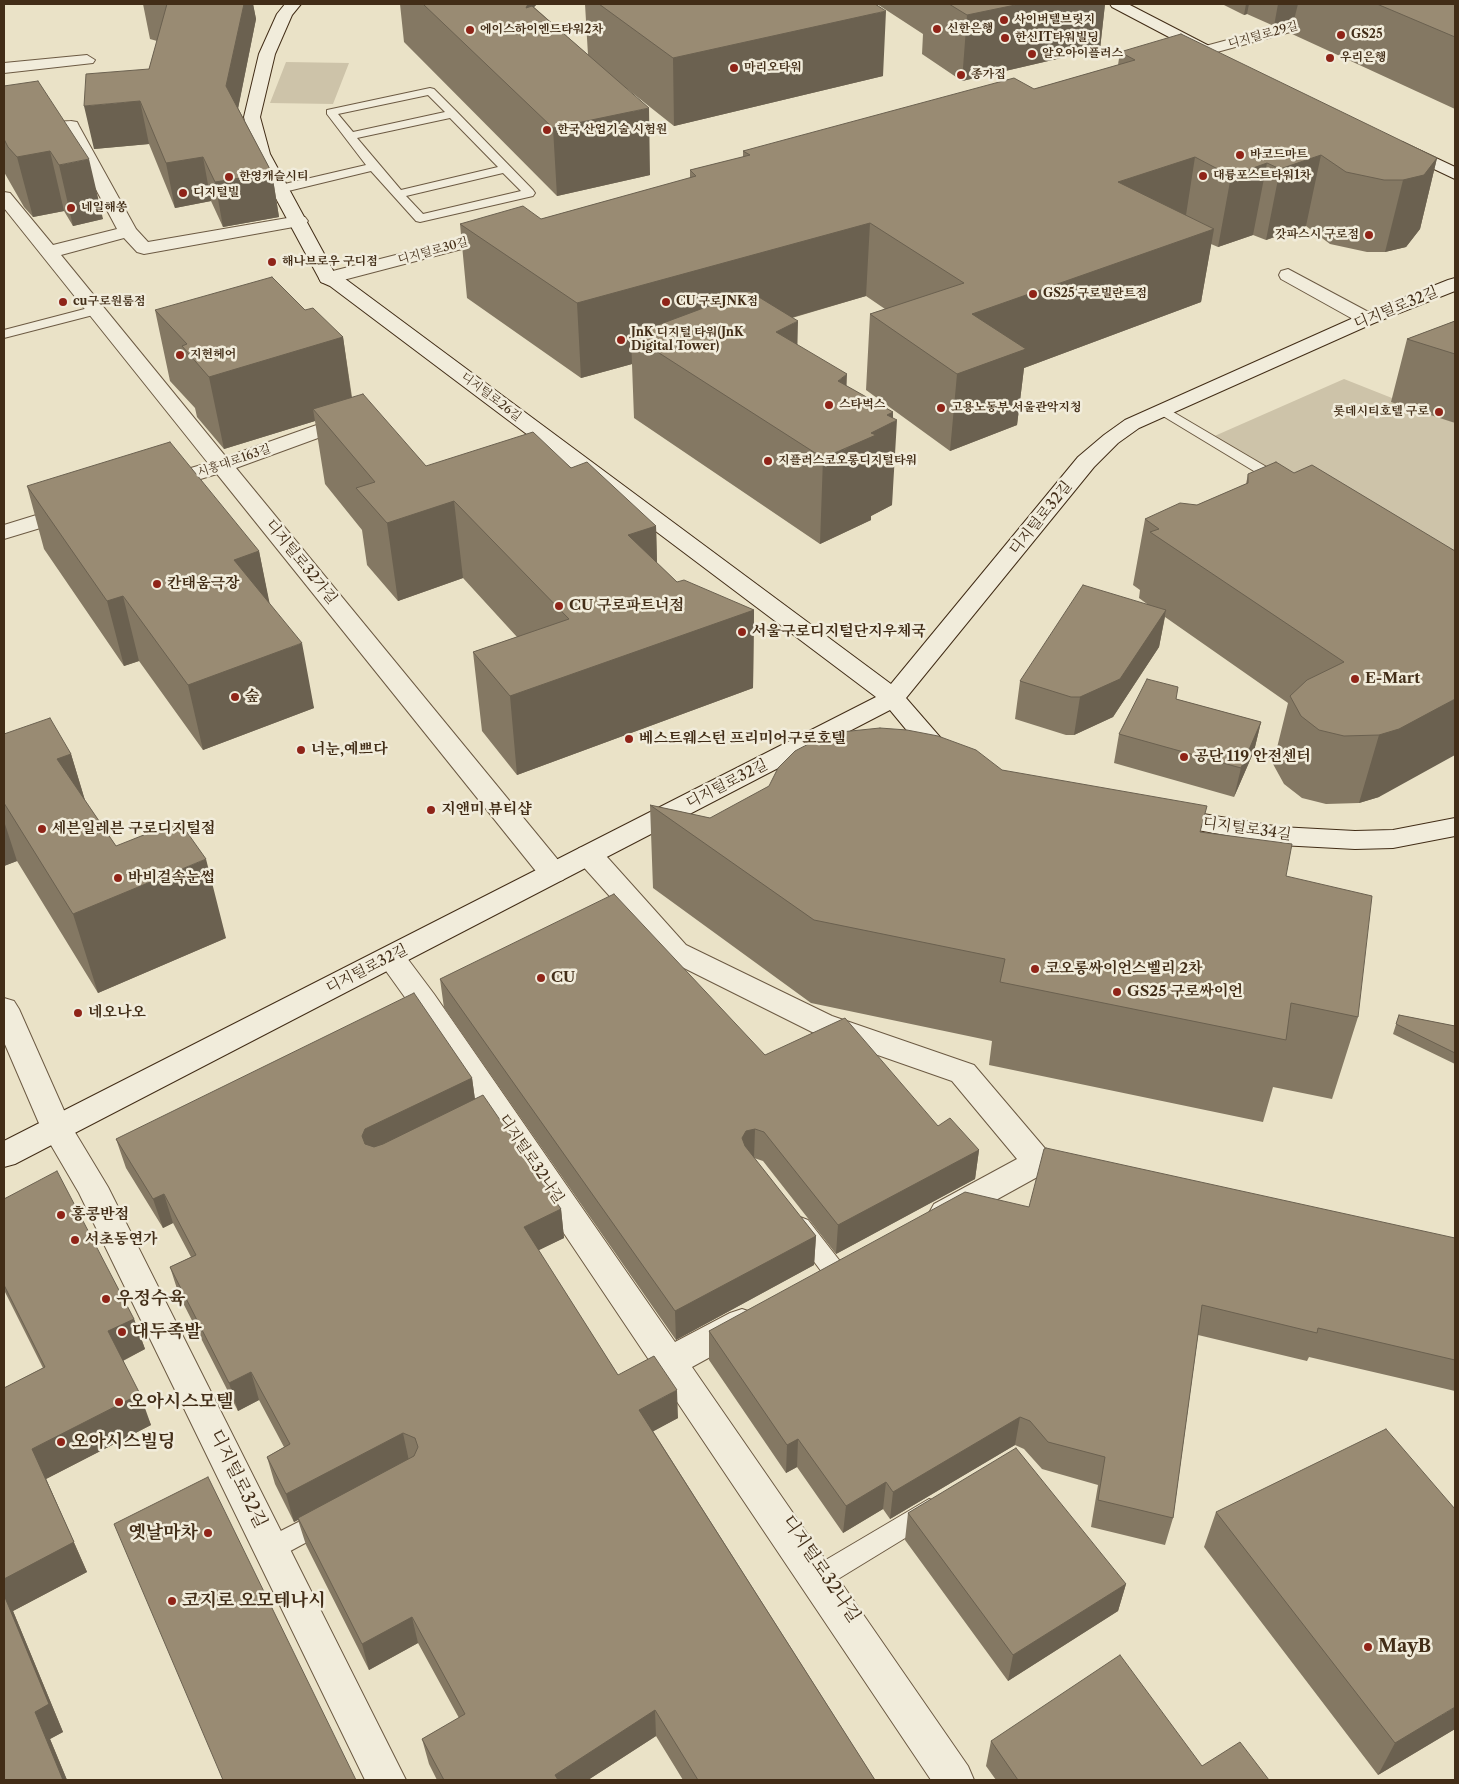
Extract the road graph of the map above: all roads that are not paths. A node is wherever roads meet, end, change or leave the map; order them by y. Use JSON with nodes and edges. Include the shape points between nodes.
{"nodes":[{"id":1,"x":293,"y":4,"type":"edge"},
{"id":2,"x":1117,"y":4,"type":"edge"},
{"id":3,"x":1377,"y":4,"type":"edge"},
{"id":4,"x":1206,"y":51,"type":"junction"},
{"id":5,"x":87,"y":60,"type":"dead end"},
{"id":6,"x":1224,"y":60,"type":"edge"},
{"id":7,"x":1159,"y":63,"type":"edge"},
{"id":8,"x":4,"y":68,"type":"edge"},
{"id":9,"x":453,"y":114,"type":"junction"},
{"id":10,"x":4,"y":130,"type":"edge"},
{"id":11,"x":351,"y":136,"type":"junction"},
{"id":12,"x":1384,"y":139,"type":"edge"},
{"id":13,"x":374,"y":167,"type":"junction"},
{"id":14,"x":506,"y":169,"type":"junction"},
{"id":15,"x":1455,"y":174,"type":"edge"},
{"id":16,"x":280,"y":189,"type":"junction"},
{"id":17,"x":398,"y":194,"type":"junction"},
{"id":18,"x":4,"y":196,"type":"edge"},
{"id":19,"x":298,"y":221,"type":"junction"},
{"id":20,"x":510,"y":231,"type":"edge"},
{"id":21,"x":128,"y":232,"type":"junction"},
{"id":22,"x":49,"y":252,"type":"junction"},
{"id":23,"x":1288,"y":275,"type":"dead end"},
{"id":24,"x":328,"y":278,"type":"junction"},
{"id":25,"x":1452,"y":288,"type":"edge"},
{"id":26,"x":96,"y":310,"type":"junction"},
{"id":27,"x":1367,"y":319,"type":"junction"},
{"id":28,"x":4,"y":334,"type":"edge"},
{"id":29,"x":375,"y":410,"type":"edge"},
{"id":30,"x":1163,"y":410,"type":"junction"},
{"id":31,"x":223,"y":465,"type":"junction"},
{"id":32,"x":1294,"y":489,"type":"edge"},
{"id":33,"x":137,"y":491,"type":"edge"},
{"id":34,"x":90,"y":506,"type":"edge"},
{"id":35,"x":4,"y":532,"type":"edge"},
{"id":36,"x":893,"y":698,"type":"junction"},
{"id":37,"x":973,"y":766,"type":"edge"},
{"id":38,"x":1148,"y":814,"type":"edge"},
{"id":39,"x":1455,"y":827,"type":"edge"},
{"id":40,"x":589,"y":855,"type":"junction"},
{"id":41,"x":553,"y":873,"type":"junction"},
{"id":42,"x":394,"y":955,"type":"junction"},
{"id":43,"x":4,"y":1009,"type":"edge"},
{"id":44,"x":56,"y":1128,"type":"junction"},
{"id":45,"x":4,"y":1155,"type":"edge"},
{"id":46,"x":1038,"y":1162,"type":"junction"},
{"id":47,"x":1106,"y":1177,"type":"edge"},
{"id":48,"x":789,"y":1212,"type":"edge"},
{"id":49,"x":920,"y":1226,"type":"edge"},
{"id":50,"x":836,"y":1272,"type":"edge"},
{"id":51,"x":769,"y":1308,"type":"edge"},
{"id":52,"x":673,"y":1360,"type":"junction"},
{"id":53,"x":948,"y":1498,"type":"edge"},
{"id":54,"x":341,"y":1511,"type":"edge"},
{"id":55,"x":272,"y":1548,"type":"junction"},
{"id":56,"x":820,"y":1576,"type":"junction"},
{"id":57,"x":386,"y":1780,"type":"edge"},
{"id":58,"x":954,"y":1780,"type":"edge"},
{"id":59,"x":965,"y":1780,"type":"edge"}],
"edges":[{"from":1,"to":16,"type":"street","via":[[285,14],[268,54],[252,117],[261,154]]},
{"from":2,"to":4,"type":"street"},
{"from":3,"to":4,"type":"street","name":"디지털로29길"},
{"from":4,"to":6,"type":"street"},
{"from":4,"to":7,"type":"street"},
{"from":5,"to":8,"type":"street"},
{"from":9,"to":11,"type":"lane"},
{"from":9,"to":11,"type":"lane","via":[[430,91],[331,112]]},
{"from":9,"to":14,"type":"lane"},
{"from":10,"to":21,"type":"street","via":[[71,126]]},
{"from":11,"to":13,"type":"lane"},
{"from":12,"to":15,"type":"street"},
{"from":13,"to":16,"type":"lane"},
{"from":13,"to":17,"type":"lane"},
{"from":14,"to":17,"type":"lane"},
{"from":14,"to":17,"type":"lane","via":[[529,193],[420,218]]},
{"from":16,"to":19,"type":"street"},
{"from":18,"to":22,"type":"street","name":"디지털로32가길"},
{"from":19,"to":21,"type":"street","via":[[144,248]]},
{"from":19,"to":24,"type":"street"},
{"from":20,"to":24,"type":"street","name":"디지털로30길"},
{"from":21,"to":22,"type":"street"},
{"from":22,"to":26,"type":"street","name":"디지털로32가길"},
{"from":23,"to":27,"type":"street"},
{"from":24,"to":36,"type":"street","name":"디지털로26길"},
{"from":25,"to":27,"type":"street","name":"디지털로32길"},
{"from":26,"to":28,"type":"lane"},
{"from":26,"to":31,"type":"street","name":"디지털로32가길"},
{"from":27,"to":30,"type":"street","name":"디지털로32길"},
{"from":29,"to":31,"type":"street","name":"시흥대로163길"},
{"from":30,"to":32,"type":"lane"},
{"from":30,"to":36,"type":"street","name":"디지털로32길","via":[[1132,424],[1086,462]]},
{"from":31,"to":33,"type":"street","name":"시흥대로163길"},
{"from":31,"to":41,"type":"street","name":"디지털로32가길"},
{"from":34,"to":35,"type":"street"},
{"from":36,"to":37,"type":"street","via":[[937,750]]},
{"from":36,"to":40,"type":"street","name":"디지털로32길"},
{"from":38,"to":39,"type":"street","name":"디지털로34길","via":[[1280,836],[1355,840],[1393,839]]},
{"from":40,"to":41,"type":"street","name":"디지털로32길"},
{"from":40,"to":46,"type":"street","via":[[676,952],[822,1024],[962,1074]]},
{"from":41,"to":42,"type":"street","name":"디지털로32길"},
{"from":42,"to":44,"type":"street","name":"디지털로32길"},
{"from":42,"to":52,"type":"lane","name":"디지털로32나길"},
{"from":42,"to":52,"type":"street","name":"디지털로32나길","via":[[487,1113]]},
{"from":43,"to":44,"type":"street"},
{"from":44,"to":45,"type":"street","name":"디지털로32길"},
{"from":44,"to":55,"type":"street","name":"디지털로32길","via":[[92,1187]]},
{"from":46,"to":47,"type":"street"},
{"from":46,"to":49,"type":"street"},
{"from":48,"to":50,"type":"lane"},
{"from":51,"to":52,"type":"street"},
{"from":52,"to":56,"type":"street","name":"디지털로32나길"},
{"from":53,"to":56,"type":"lane"},
{"from":54,"to":55,"type":"lane"},
{"from":55,"to":57,"type":"street","name":"디지털로32길"},
{"from":56,"to":58,"type":"street","name":"디지털로32나길"},
{"from":56,"to":59,"type":"lane","name":"디지털로32나길"}]}
